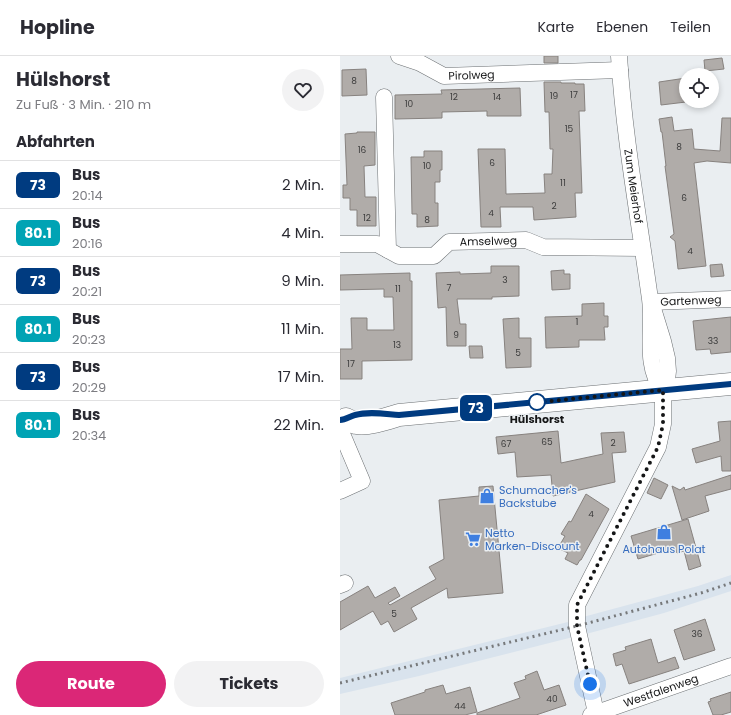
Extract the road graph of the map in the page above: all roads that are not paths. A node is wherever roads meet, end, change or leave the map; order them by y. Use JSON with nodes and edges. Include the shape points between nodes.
{"nodes":[{"id":1,"x":399,"y":56,"type":"edge"},
{"id":2,"x":423,"y":60,"type":"edge"},
{"id":3,"x":620,"y":63,"type":"edge"},
{"id":4,"x":525,"y":73,"type":"joint"},
{"id":5,"x":384,"y":97,"type":"dead end"},
{"id":6,"x":340,"y":244,"type":"edge"},
{"id":7,"x":642,"y":248,"type":"junction"},
{"id":8,"x":388,"y":250,"type":"junction"},
{"id":9,"x":731,"y":299,"type":"edge"},
{"id":10,"x":651,"y":302,"type":"junction"},
{"id":11,"x":731,"y":384,"type":"edge"},
{"id":12,"x":663,"y":390,"type":"junction"},
{"id":13,"x":342,"y":423,"type":"edge"},
{"id":14,"x":340,"y":491,"type":"edge"},
{"id":15,"x":731,"y":666,"type":"edge"},
{"id":16,"x":594,"y":714,"type":"edge"}],
"edges":[{"from":1,"to":2,"type":"street","name":"Pirolweg"},
{"from":2,"to":4,"type":"street","name":"Pirolweg","via":[[444,76]]},
{"from":3,"to":4,"type":"street","name":"Zum Meierhof"},
{"from":3,"to":7,"type":"street","name":"Zum Meierhof"},
{"from":5,"to":8,"type":"street"},
{"from":6,"to":8,"type":"street","name":"Amselweg","via":[[376,244]]},
{"from":7,"to":8,"type":"street","name":"Amselweg","via":[[543,247],[526,240],[449,242],[434,256],[399,256]]},
{"from":7,"to":10,"type":"street","name":"Zum Meierhof"},
{"from":9,"to":10,"type":"street","name":"Gartenweg"},
{"from":10,"to":12,"type":"street","name":"Zum Meierhof","via":[[652,368],[656,382]]},
{"from":11,"to":12,"type":"main road"},
{"from":12,"to":13,"type":"main road","via":[[399,415],[374,413],[355,415]]},
{"from":12,"to":16,"type":"street","via":[[663,424],[658,447],[577,605],[577,626]]},
{"from":13,"to":14,"type":"street","via":[[362,481]]},
{"from":15,"to":16,"type":"street","name":"Westfalenweg"}]}
